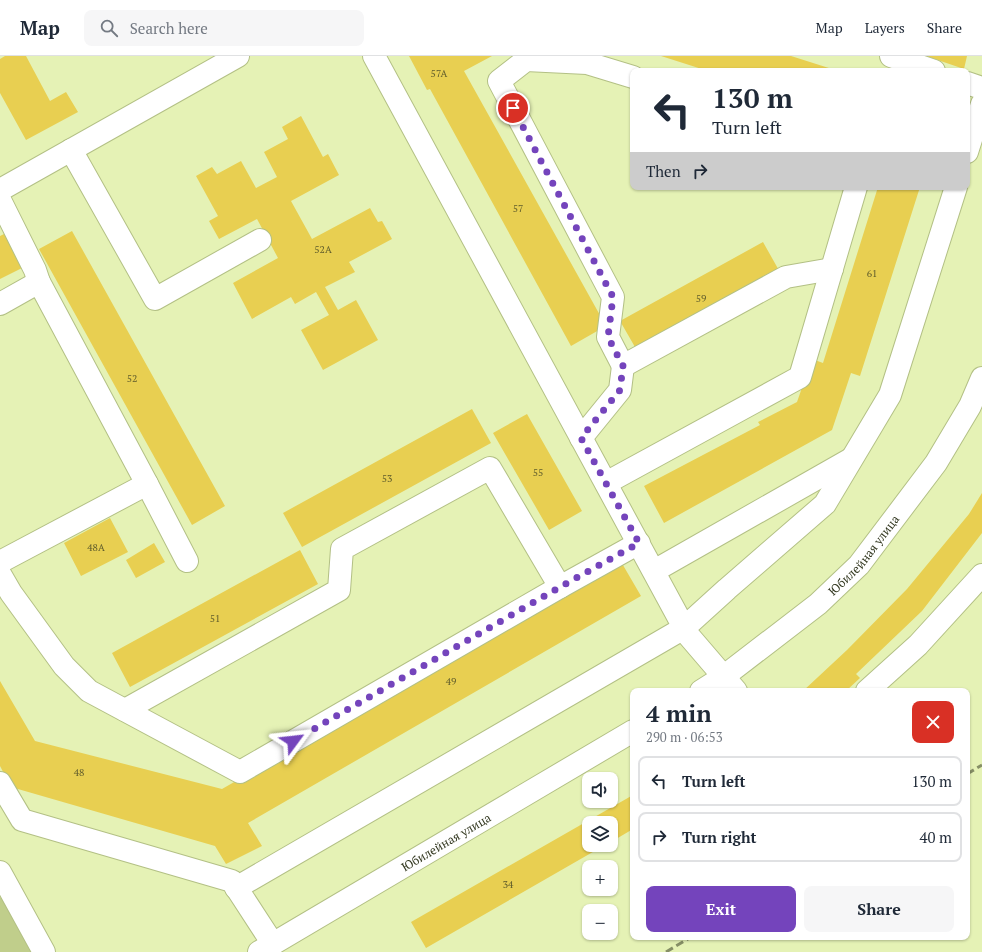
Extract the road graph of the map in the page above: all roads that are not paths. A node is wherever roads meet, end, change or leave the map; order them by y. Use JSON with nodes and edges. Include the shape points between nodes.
{"nodes":[{"id":1,"x":238,"y":56,"type":"edge"},
{"id":2,"x":374,"y":56,"type":"edge"},
{"id":3,"x":893,"y":60,"type":"edge"},
{"id":4,"x":923,"y":68,"type":"edge"},
{"id":5,"x":630,"y":76,"type":"edge"},
{"id":6,"x":970,"y":84,"type":"edge"},
{"id":7,"x":982,"y":88,"type":"edge"},
{"id":8,"x":982,"y":104,"type":"edge"},
{"id":9,"x":970,"y":142,"type":"edge"},
{"id":10,"x":71,"y":150,"type":"junction"},
{"id":11,"x":0,"y":190,"type":"edge"},
{"id":12,"x":855,"y":190,"type":"edge"},
{"id":13,"x":955,"y":190,"type":"edge"},
{"id":14,"x":0,"y":200,"type":"edge"},
{"id":15,"x":260,"y":240,"type":"dead end"},
{"id":16,"x":832,"y":269,"type":"junction"},
{"id":17,"x":39,"y":282,"type":"junction"},
{"id":18,"x":0,"y":304,"type":"edge"},
{"id":19,"x":623,"y":366,"type":"junction"},
{"id":20,"x":982,"y":378,"type":"edge"},
{"id":21,"x":581,"y":438,"type":"junction"},
{"id":22,"x":852,"y":458,"type":"junction"},
{"id":23,"x":606,"y":483,"type":"junction"},
{"id":24,"x":147,"y":484,"type":"junction"},
{"id":25,"x":639,"y":543,"type":"junction"},
{"id":26,"x":187,"y":561,"type":"dead end"},
{"id":27,"x":0,"y":562,"type":"edge"},
{"id":28,"x":654,"y":571,"type":"junction"},
{"id":29,"x":0,"y":574,"type":"edge"},
{"id":30,"x":982,"y":575,"type":"edge"},
{"id":31,"x":560,"y":587,"type":"junction"},
{"id":32,"x":5,"y":596,"type":"edge"},
{"id":33,"x":684,"y":628,"type":"junction"},
{"id":34,"x":729,"y":684,"type":"edge"},
{"id":35,"x":712,"y":688,"type":"edge"},
{"id":36,"x":870,"y":688,"type":"edge"},
{"id":37,"x":125,"y":710,"type":"junction"},
{"id":38,"x":630,"y":733,"type":"edge"},
{"id":39,"x":0,"y":782,"type":"edge"},
{"id":40,"x":0,"y":872,"type":"edge"},
{"id":41,"x":236,"y":888,"type":"junction"},
{"id":42,"x":266,"y":948,"type":"edge"},
{"id":43,"x":44,"y":952,"type":"edge"}],
"edges":[{"from":1,"to":10,"type":"street"},
{"from":2,"to":21,"type":"street"},
{"from":3,"to":4,"type":"street"},
{"from":5,"to":19,"type":"street","via":[[587,63],[526,60],[499,81],[613,297],[608,337]]},
{"from":6,"to":7,"type":"street"},
{"from":8,"to":9,"type":"street"},
{"from":10,"to":11,"type":"street"},
{"from":10,"to":15,"type":"street","via":[[155,299]]},
{"from":12,"to":16,"type":"street"},
{"from":13,"to":22,"type":"street","via":[[890,395]]},
{"from":14,"to":17,"type":"street"},
{"from":16,"to":19,"type":"street","via":[[786,277]]},
{"from":16,"to":23,"type":"street","via":[[800,377]]},
{"from":17,"to":18,"type":"street"},
{"from":17,"to":24,"type":"street"},
{"from":19,"to":21,"type":"street","via":[[620,390]]},
{"from":20,"to":34,"type":"street","name":"Юбилейная улица","via":[[970,406],[936,463],[859,565]]},
{"from":21,"to":23,"type":"street"},
{"from":22,"to":28,"type":"street"},
{"from":22,"to":33,"type":"street","via":[[825,504]]},
{"from":23,"to":25,"type":"street"},
{"from":24,"to":26,"type":"street"},
{"from":24,"to":27,"type":"street"},
{"from":25,"to":28,"type":"street"},
{"from":25,"to":31,"type":"street"},
{"from":28,"to":33,"type":"street"},
{"from":29,"to":32,"type":"street"},
{"from":30,"to":36,"type":"street","via":[[918,645]]},
{"from":31,"to":37,"type":"street","via":[[240,772]]},
{"from":31,"to":37,"type":"street","via":[[490,468],[342,549],[339,590]]},
{"from":32,"to":37,"type":"street","via":[[64,666],[89,691]]},
{"from":33,"to":34,"type":"street"},
{"from":33,"to":41,"type":"street"},
{"from":34,"to":35,"type":"street","name":"Юбилейная улица"},
{"from":38,"to":42,"type":"street","name":"Юбилейная улица"},
{"from":39,"to":41,"type":"street","via":[[22,820],[232,881]]},
{"from":40,"to":43,"type":"street"},
{"from":41,"to":42,"type":"street"}]}
